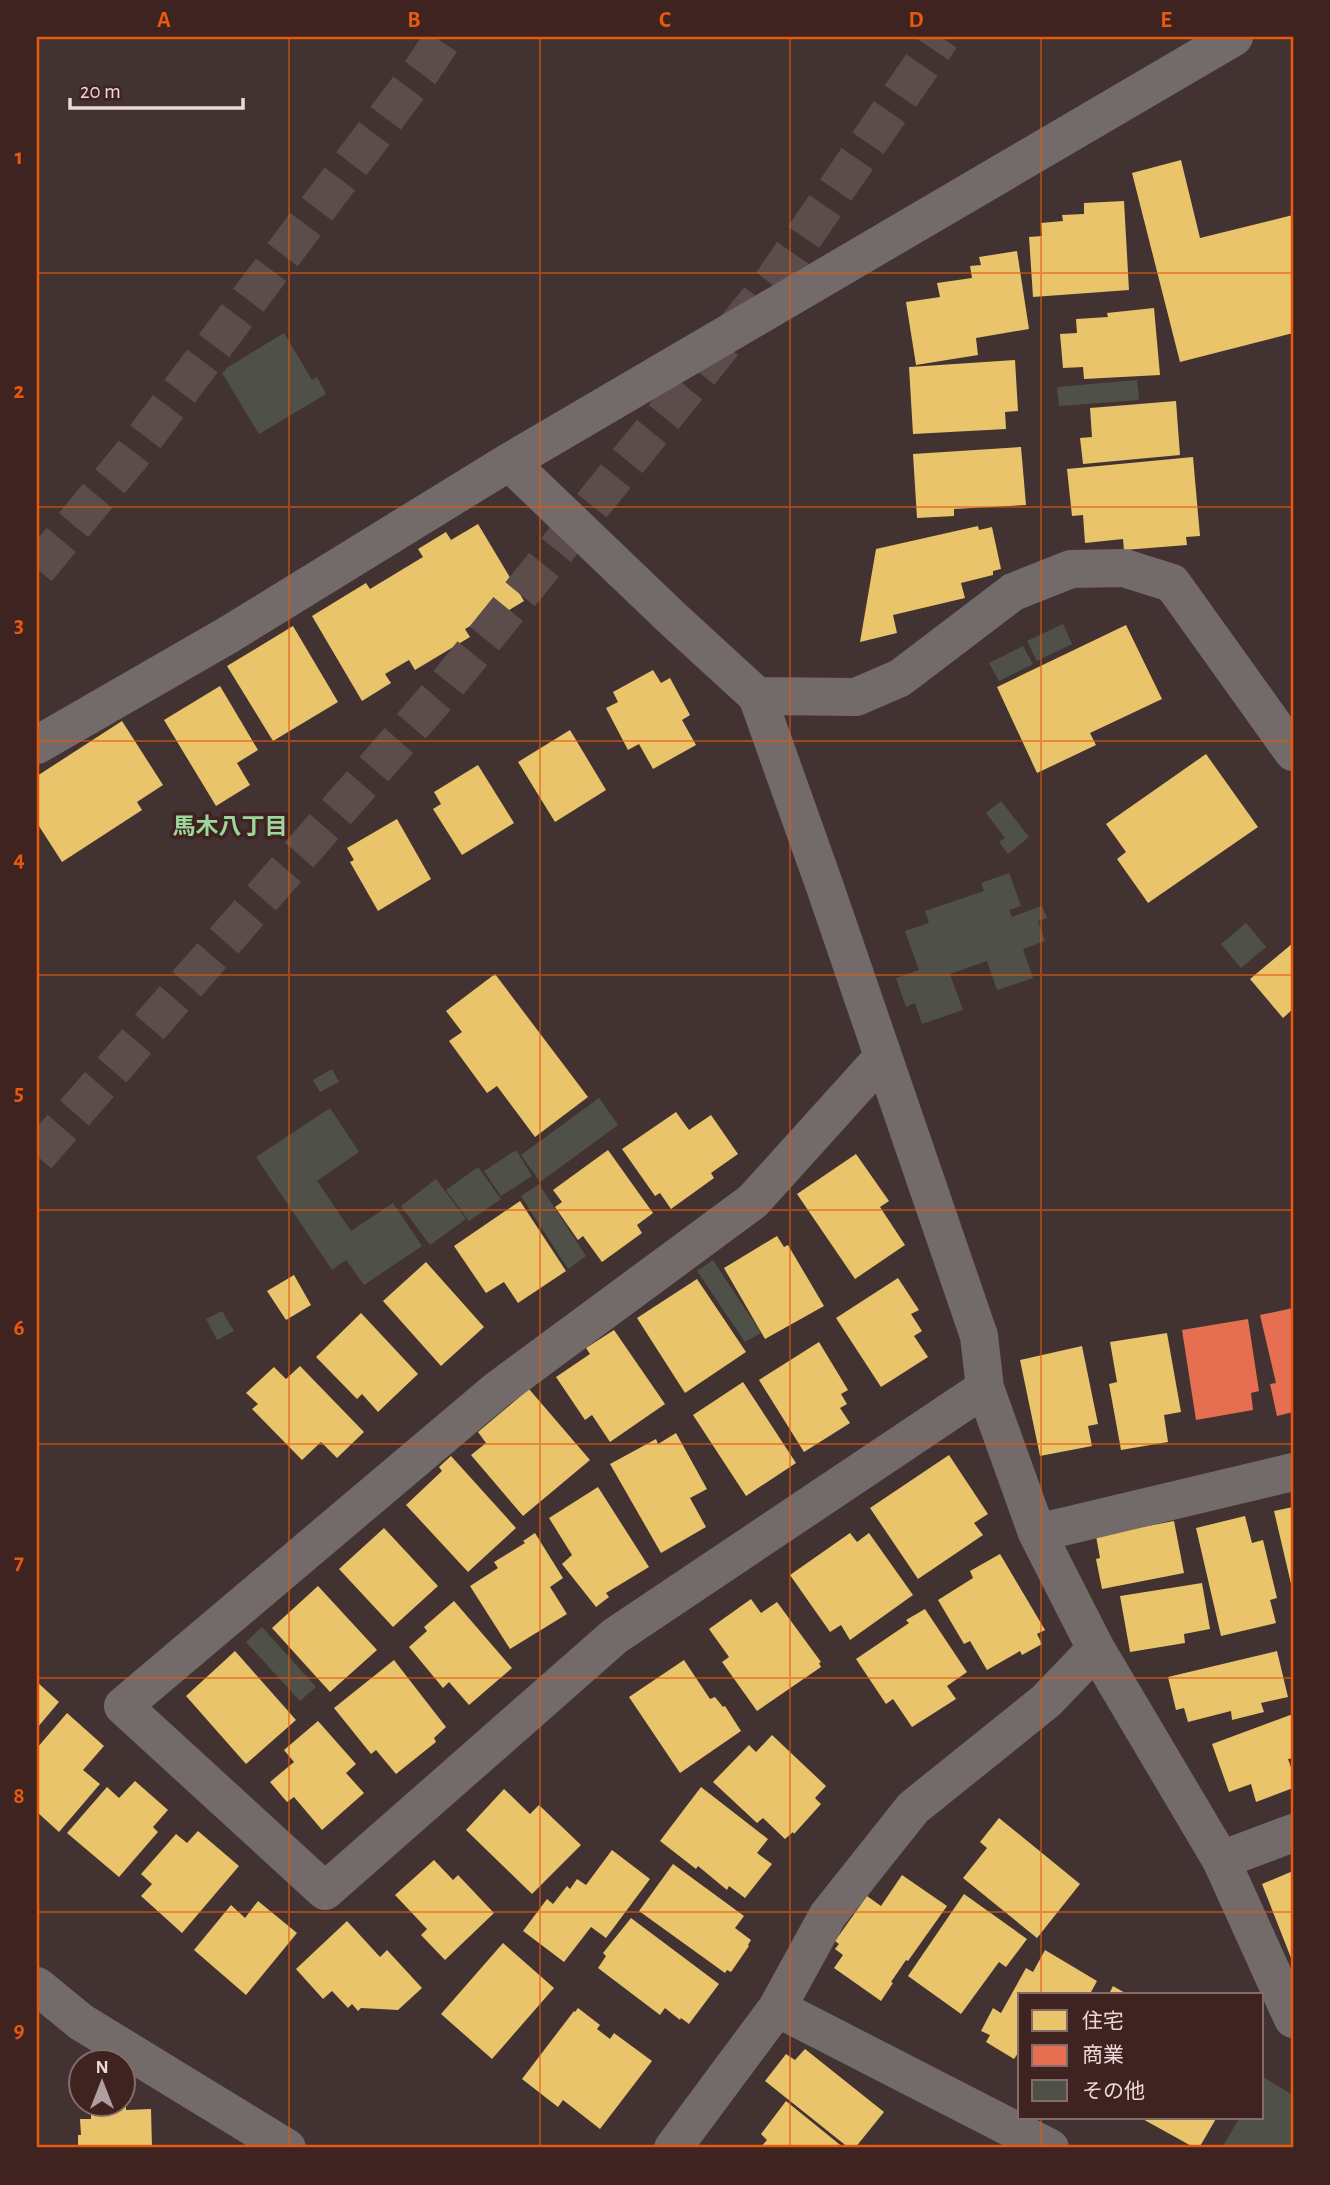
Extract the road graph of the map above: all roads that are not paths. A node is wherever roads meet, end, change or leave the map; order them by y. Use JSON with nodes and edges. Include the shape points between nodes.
{"nodes":[{"id":1,"x":1234,"y":37,"type":"edge"},
{"id":2,"x":509,"y":462,"type":"junction"},
{"id":3,"x":757,"y":696,"type":"junction"},
{"id":4,"x":37,"y":746,"type":"edge"},
{"id":5,"x":1293,"y":752,"type":"edge"},
{"id":6,"x":883,"y":1057,"type":"junction"},
{"id":7,"x":985,"y":1388,"type":"junction"},
{"id":8,"x":1293,"y":1472,"type":"edge"},
{"id":9,"x":1037,"y":1534,"type":"junction"},
{"id":10,"x":1097,"y":1649,"type":"junction"},
{"id":11,"x":1293,"y":1833,"type":"edge"},
{"id":12,"x":1221,"y":1860,"type":"junction"},
{"id":13,"x":37,"y":1986,"type":"edge"},
{"id":14,"x":777,"y":2008,"type":"junction"},
{"id":15,"x":1293,"y":2019,"type":"edge"},
{"id":16,"x":287,"y":2148,"type":"edge"},
{"id":17,"x":673,"y":2148,"type":"edge"},
{"id":18,"x":1050,"y":2148,"type":"edge"}],
"edges":[{"from":1,"to":2,"type":"street"},
{"from":2,"to":3,"type":"street"},
{"from":2,"to":4,"type":"street"},
{"from":3,"to":5,"type":"street","via":[[856,697],[900,678],[1013,592],[1071,569],[1125,568],[1172,583]]},
{"from":3,"to":6,"type":"street"},
{"from":6,"to":7,"type":"street","via":[[979,1336]]},
{"from":6,"to":7,"type":"street","via":[[753,1201],[497,1390],[123,1706],[325,1891],[615,1636]]},
{"from":7,"to":9,"type":"street"},
{"from":8,"to":9,"type":"street"},
{"from":9,"to":10,"type":"street"},
{"from":10,"to":12,"type":"street"},
{"from":10,"to":14,"type":"street","via":[[1046,1701],[913,1808],[828,1915]]},
{"from":11,"to":12,"type":"street"},
{"from":12,"to":15,"type":"street"},
{"from":13,"to":16,"type":"street","via":[[81,2022]]},
{"from":14,"to":17,"type":"street"},
{"from":14,"to":18,"type":"street"}]}
